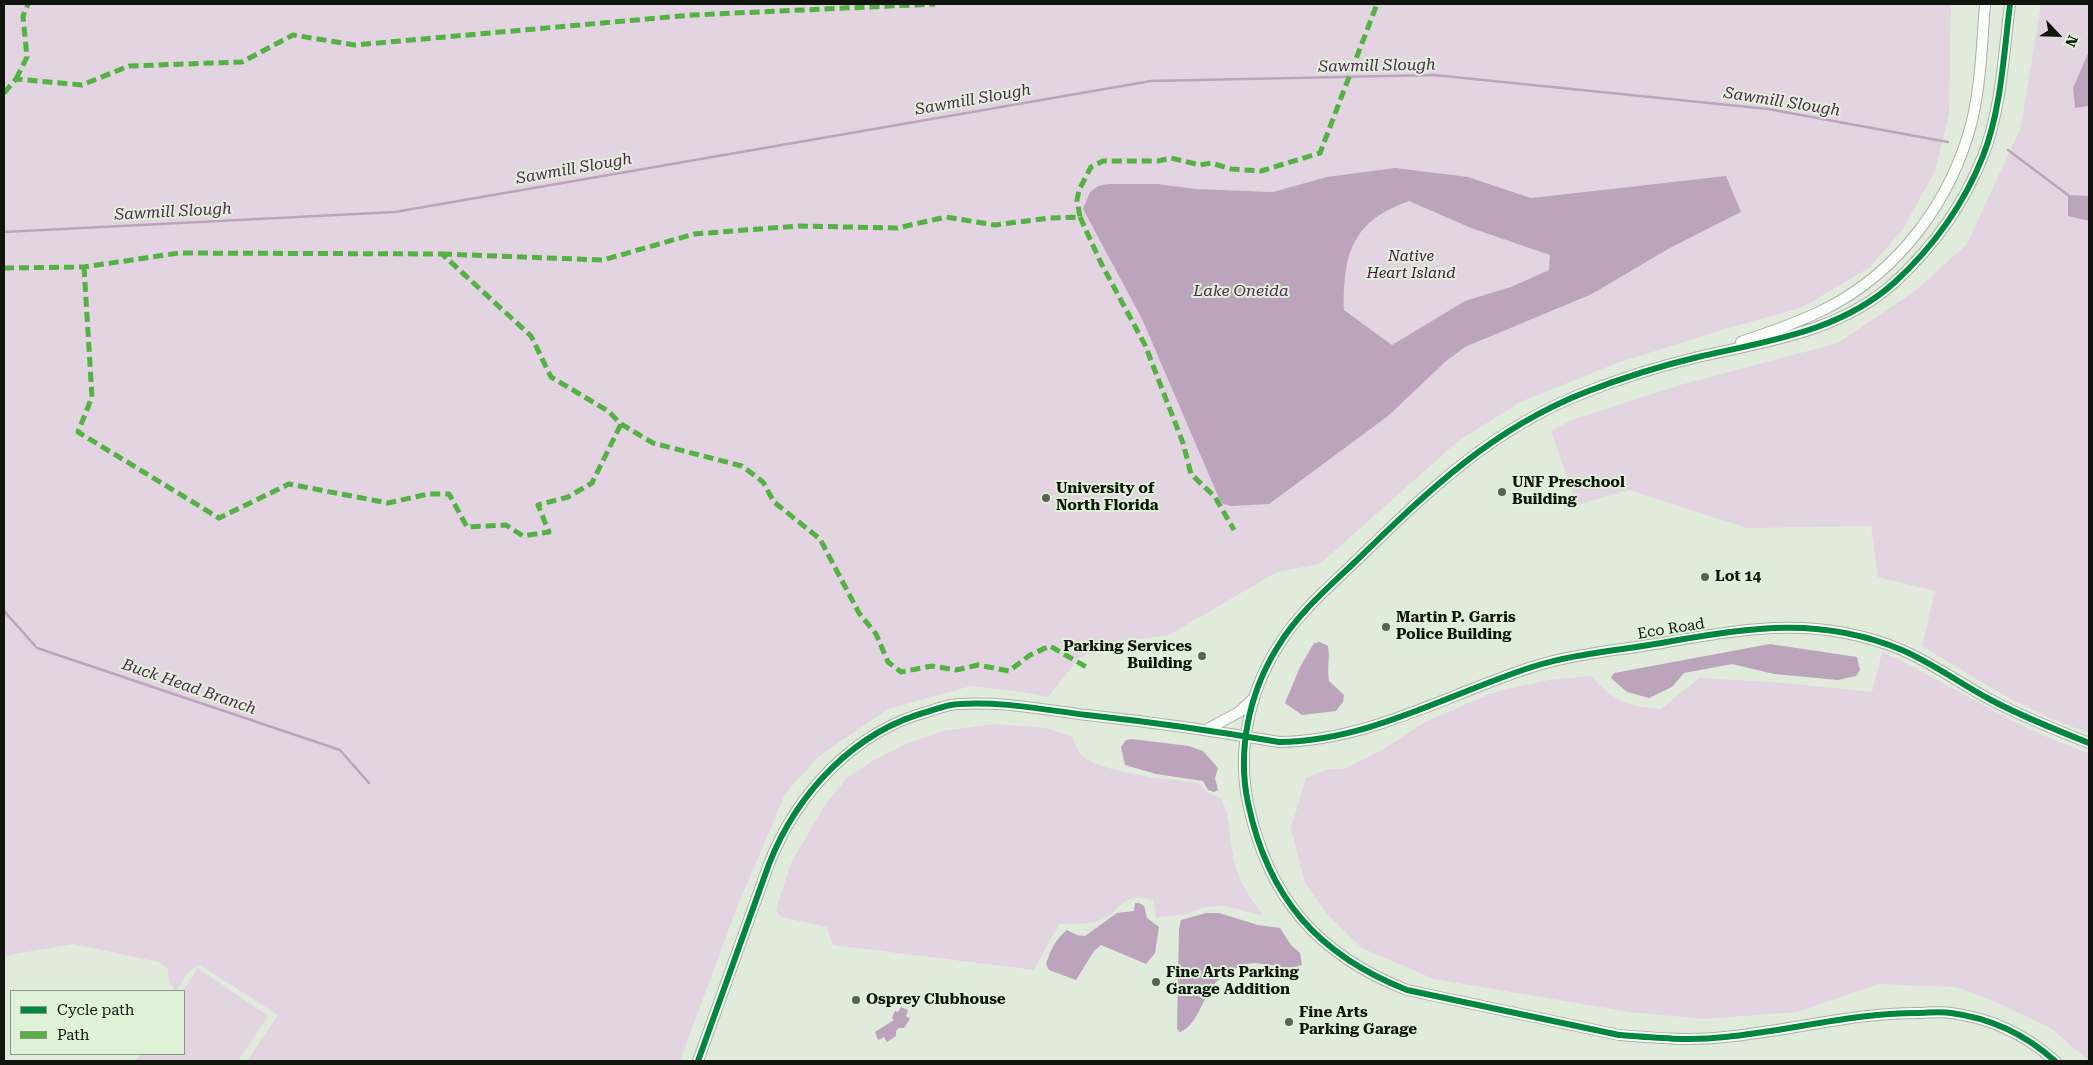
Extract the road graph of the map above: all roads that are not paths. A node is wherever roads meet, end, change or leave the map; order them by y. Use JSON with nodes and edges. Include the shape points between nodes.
{"nodes":[{"id":1,"x":1984,"y":4,"type":"edge"},
{"id":2,"x":2010,"y":4,"type":"edge"},
{"id":3,"x":1697,"y":357,"type":"junction"},
{"id":4,"x":1254,"y":698,"type":"junction"},
{"id":5,"x":1206,"y":730,"type":"junction"},
{"id":6,"x":1246,"y":736,"type":"junction"},
{"id":7,"x":2089,"y":743,"type":"edge"},
{"id":8,"x":698,"y":1061,"type":"edge"},
{"id":9,"x":2056,"y":1061,"type":"edge"}],
"edges":[{"from":1,"to":3,"type":"street","via":[[1974,105],[1962,150],[1947,188],[1928,219],[1896,258],[1868,283],[1826,309],[1793,324]]},
{"from":2,"to":3,"type":"street","via":[[1999,87],[1984,154],[1946,226],[1926,250],[1893,284],[1837,319],[1785,338]]},
{"from":3,"to":4,"type":"street","via":[[1621,379],[1555,404],[1487,444],[1454,468],[1305,609],[1276,649]]},
{"from":4,"to":5,"type":"street","via":[[1239,712]]},
{"from":4,"to":6,"type":"street"},
{"from":5,"to":6,"type":"street","name":"Eco Road"},
{"from":5,"to":8,"type":"street","name":"Eco Road","via":[[1030,706],[958,704],[908,717],[865,741],[829,769],[781,834]]},
{"from":6,"to":7,"type":"street","name":"Eco Road","via":[[1279,742],[1322,739],[1372,726],[1547,662],[1735,630],[1792,627],[1847,634],[1900,650],[1926,661],[2027,718]]},
{"from":6,"to":9,"type":"street","via":[[1243,765],[1250,813],[1266,863],[1289,904],[1310,930],[1340,956],[1384,981],[1428,996],[1619,1035],[1654,1038],[1724,1037],[1889,1013],[1950,1012],[2016,1033]]}]}
